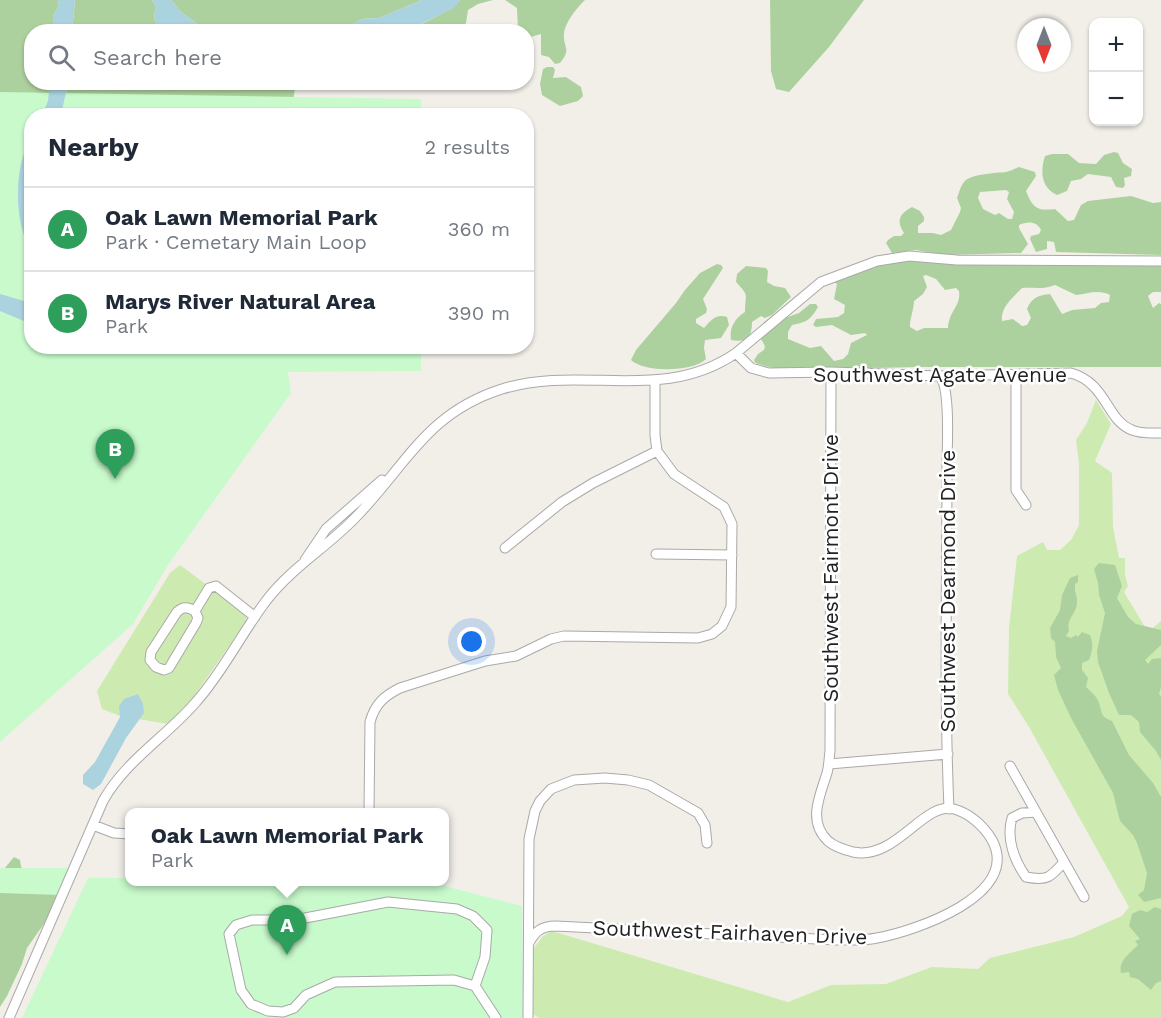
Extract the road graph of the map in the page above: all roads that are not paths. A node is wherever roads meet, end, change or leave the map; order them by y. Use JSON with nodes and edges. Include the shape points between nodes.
{"nodes":[{"id":1,"x":1161,"y":261,"type":"edge"},
{"id":2,"x":736,"y":353,"type":"junction"},
{"id":3,"x":831,"y":372,"type":"junction"},
{"id":4,"x":1016,"y":374,"type":"junction"},
{"id":5,"x":939,"y":376,"type":"junction"},
{"id":6,"x":655,"y":381,"type":"junction"},
{"id":7,"x":1161,"y":432,"type":"edge"},
{"id":8,"x":657,"y":451,"type":"junction"},
{"id":9,"x":1026,"y":505,"type":"dead end"},
{"id":10,"x":505,"y":548,"type":"dead end"},
{"id":11,"x":656,"y":554,"type":"dead end"},
{"id":12,"x":732,"y":555,"type":"junction"},
{"id":13,"x":195,"y":611,"type":"junction"},
{"id":14,"x":255,"y":617,"type":"junction"},
{"id":15,"x":948,"y":754,"type":"junction"},
{"id":16,"x":829,"y":764,"type":"junction"},
{"id":17,"x":1010,"y":766,"type":"dead end"},
{"id":18,"x":369,"y":808,"type":"edge"},
{"id":19,"x":949,"y":808,"type":"junction"},
{"id":20,"x":1036,"y":812,"type":"junction"},
{"id":21,"x":93,"y":825,"type":"junction"},
{"id":22,"x":125,"y":834,"type":"edge"},
{"id":23,"x":707,"y":843,"type":"dead end"},
{"id":24,"x":1012,"y":846,"type":"junction"},
{"id":25,"x":996,"y":850,"type":"junction"},
{"id":26,"x":1064,"y":862,"type":"junction"},
{"id":27,"x":1084,"y":897,"type":"dead end"},
{"id":28,"x":529,"y":943,"type":"junction"},
{"id":29,"x":475,"y":986,"type":"junction"},
{"id":30,"x":9,"y":1018,"type":"edge"},
{"id":31,"x":496,"y":1018,"type":"edge"},
{"id":32,"x":528,"y":1018,"type":"edge"}],
"edges":[{"from":1,"to":2,"type":"street","via":[[957,260],[909,256],[877,261],[821,282]]},
{"from":2,"to":3,"type":"street","name":"Southwest Agate Avenue","via":[[751,368],[762,372]]},
{"from":2,"to":6,"type":"street","via":[[700,373]]},
{"from":3,"to":5,"type":"street","name":"Southwest Agate Avenue"},
{"from":3,"to":16,"type":"street","name":"Southwest Fairmont Drive"},
{"from":4,"to":5,"type":"street","name":"Southwest Agate Avenue"},
{"from":4,"to":7,"type":"street","name":"Southwest Agate Avenue","via":[[1083,376],[1101,393],[1121,423],[1143,433]]},
{"from":4,"to":9,"type":"street","via":[[1016,490]]},
{"from":5,"to":15,"type":"street","name":"Southwest Dearmond Drive","via":[[944,382],[947,424]]},
{"from":6,"to":8,"type":"street"},
{"from":6,"to":14,"type":"street","via":[[528,383],[482,397],[448,416],[421,439],[398,467],[341,514],[305,562]]},
{"from":8,"to":10,"type":"street","via":[[562,502]]},
{"from":8,"to":12,"type":"street","via":[[674,474],[724,507],[732,524]]},
{"from":11,"to":12,"type":"street"},
{"from":12,"to":18,"type":"street","via":[[731,607],[722,626],[712,634],[698,638],[564,636],[516,656],[485,661],[387,694],[373,709],[370,722]]},
{"from":13,"to":13,"type":"street","via":[[181,608],[177,612],[151,652],[150,660],[156,667],[169,668],[196,623]]},
{"from":13,"to":14,"type":"street","via":[[207,591],[216,586]]},
{"from":14,"to":21,"type":"street","via":[[196,703],[117,779]]},
{"from":15,"to":16,"type":"street"},
{"from":15,"to":19,"type":"street","name":"Southwest Dearmond Drive"},
{"from":16,"to":19,"type":"street","via":[[816,805],[817,818],[823,835],[846,850],[880,850],[923,820]]},
{"from":17,"to":20,"type":"street"},
{"from":19,"to":25,"type":"street","via":[[976,821]]},
{"from":20,"to":24,"type":"street","via":[[1012,818],[1008,832]]},
{"from":20,"to":26,"type":"street"},
{"from":21,"to":22,"type":"street"},
{"from":21,"to":30,"type":"street"},
{"from":23,"to":28,"type":"street","via":[[705,825],[698,813],[649,785],[628,780],[582,779],[551,789],[538,806],[530,835]]},
{"from":24,"to":25,"type":"street"},
{"from":24,"to":26,"type":"street","via":[[1017,864],[1026,876],[1041,880]]},
{"from":25,"to":28,"type":"street","name":"Southwest Fairhaven Drive","via":[[994,873],[974,896],[915,929],[875,939],[556,926],[541,928]]},
{"from":26,"to":27,"type":"street"},
{"from":28,"to":32,"type":"street"},
{"from":29,"to":29,"type":"street","via":[[454,980],[335,982],[306,995],[294,1008],[268,1011],[251,1004],[241,990],[230,934],[236,925],[252,920],[295,920],[388,902],[457,909],[473,916],[487,930],[485,957]]},
{"from":29,"to":31,"type":"street"}]}
